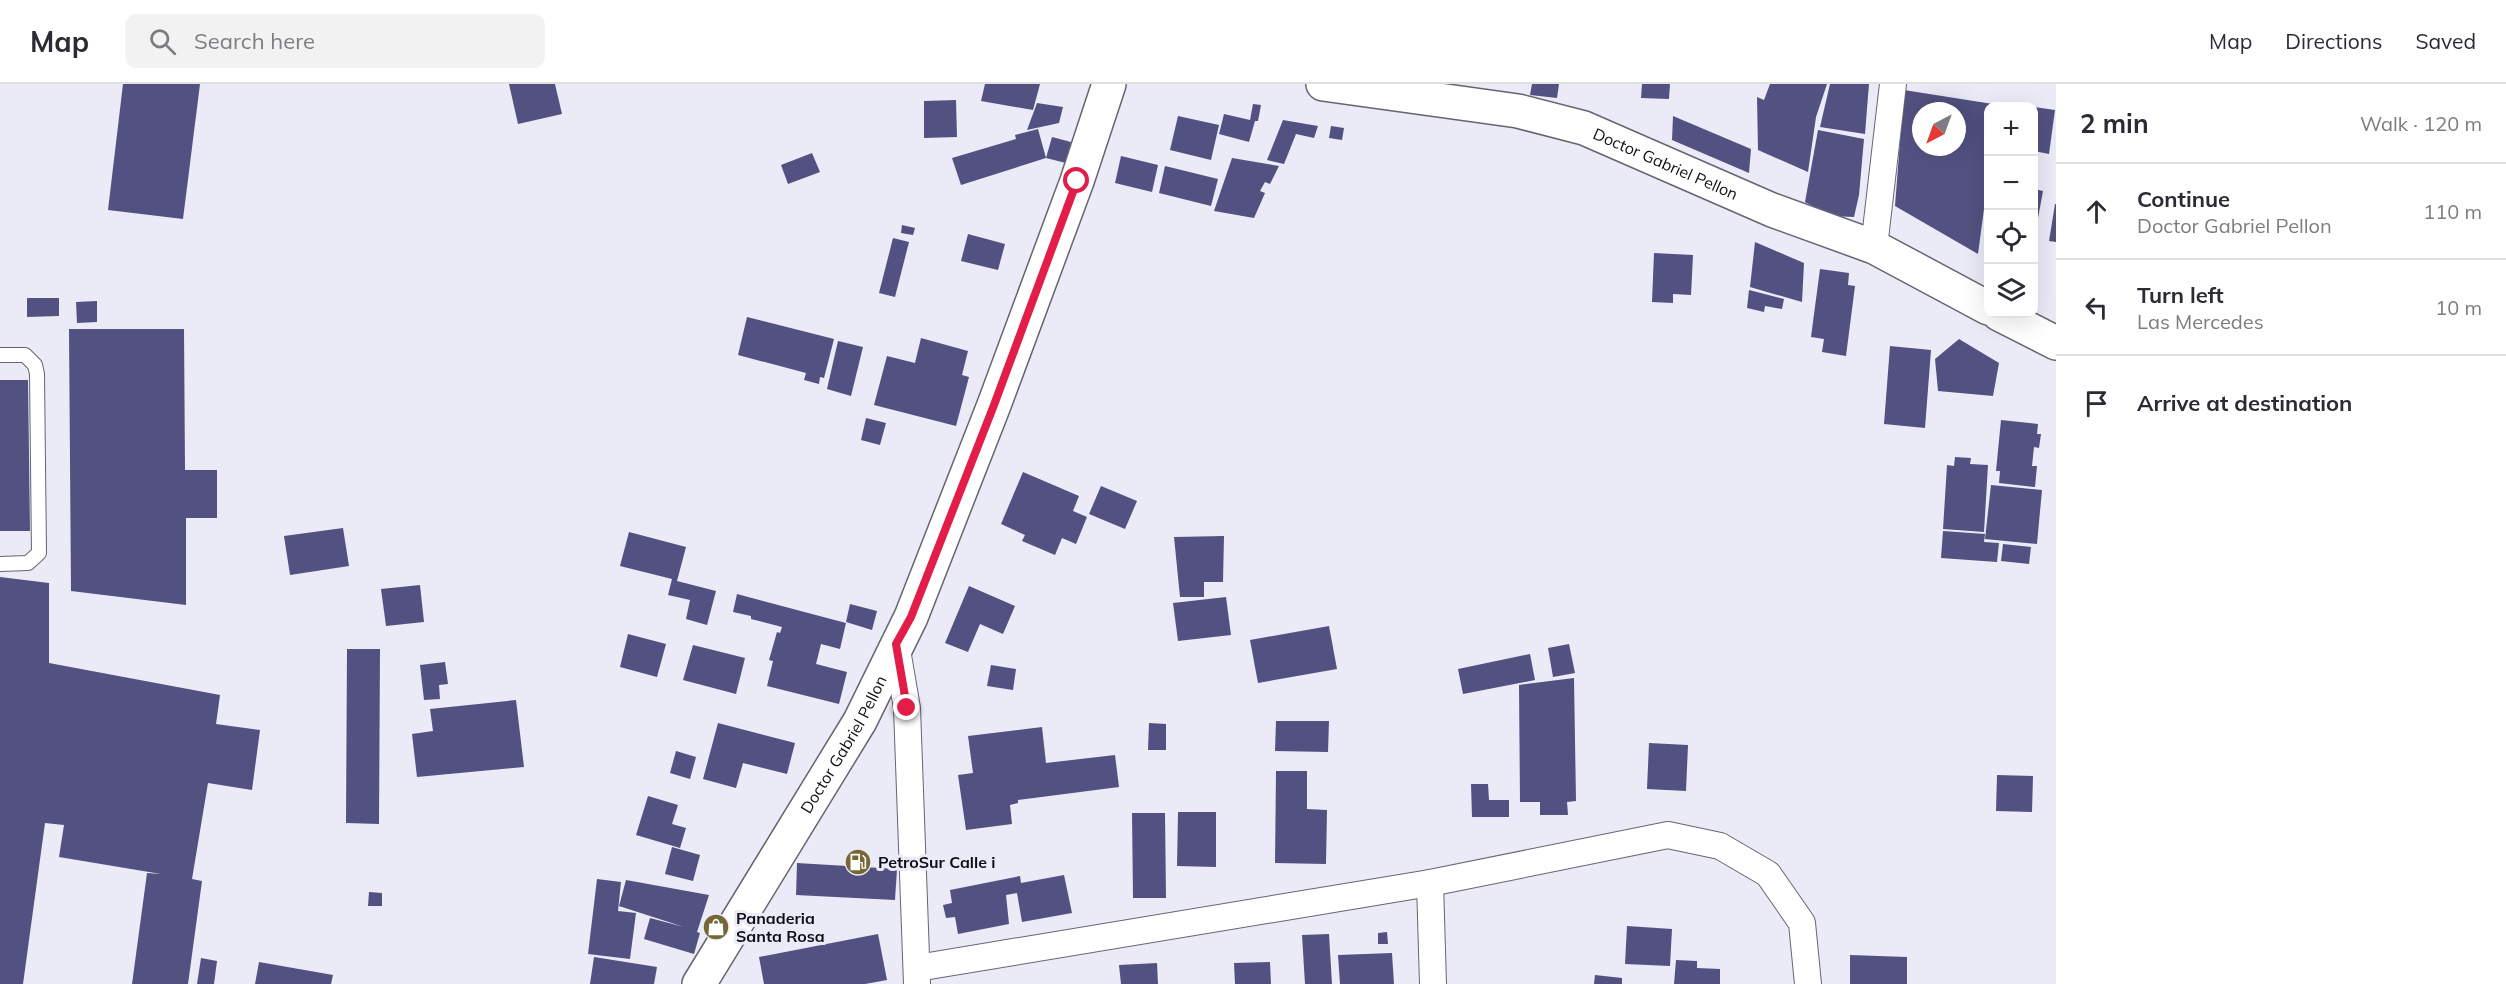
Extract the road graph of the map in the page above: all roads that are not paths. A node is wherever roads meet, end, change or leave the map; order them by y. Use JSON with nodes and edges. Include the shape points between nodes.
{"nodes":[{"id":1,"x":1109,"y":84,"type":"edge"},
{"id":2,"x":1323,"y":84,"type":"edge"},
{"id":3,"x":1893,"y":84,"type":"edge"},
{"id":4,"x":1874,"y":248,"type":"junction"},
{"id":5,"x":1984,"y":305,"type":"edge"},
{"id":6,"x":2008,"y":318,"type":"edge"},
{"id":7,"x":2056,"y":343,"type":"edge"},
{"id":8,"x":0,"y":355,"type":"edge"},
{"id":9,"x":0,"y":564,"type":"edge"},
{"id":10,"x":896,"y":644,"type":"junction"},
{"id":11,"x":1430,"y":883,"type":"junction"},
{"id":12,"x":917,"y":976,"type":"edge"},
{"id":13,"x":699,"y":984,"type":"edge"},
{"id":14,"x":1433,"y":984,"type":"edge"},
{"id":15,"x":1808,"y":984,"type":"edge"}],
"edges":[{"from":1,"to":10,"type":"street","name":"Doctor Gabriel Pellon","via":[[994,405],[911,617]]},
{"from":2,"to":4,"type":"street","name":"Doctor Gabriel Pellon","via":[[1518,111],[1584,128],[1772,210]]},
{"from":3,"to":4,"type":"street"},
{"from":4,"to":5,"type":"street","name":"Doctor Gabriel Pellon"},
{"from":6,"to":7,"type":"street"},
{"from":8,"to":9,"type":"lane","via":[[25,355],[35,365],[37,374],[39,553],[28,563]]},
{"from":10,"to":12,"type":"street","via":[[907,708]]},
{"from":10,"to":13,"type":"street","name":"Doctor Gabriel Pellon","via":[[861,721]]},
{"from":11,"to":12,"type":"street"},
{"from":11,"to":14,"type":"street"},
{"from":11,"to":15,"type":"street","via":[[1668,835],[1720,846],[1768,874],[1802,923]]}]}
